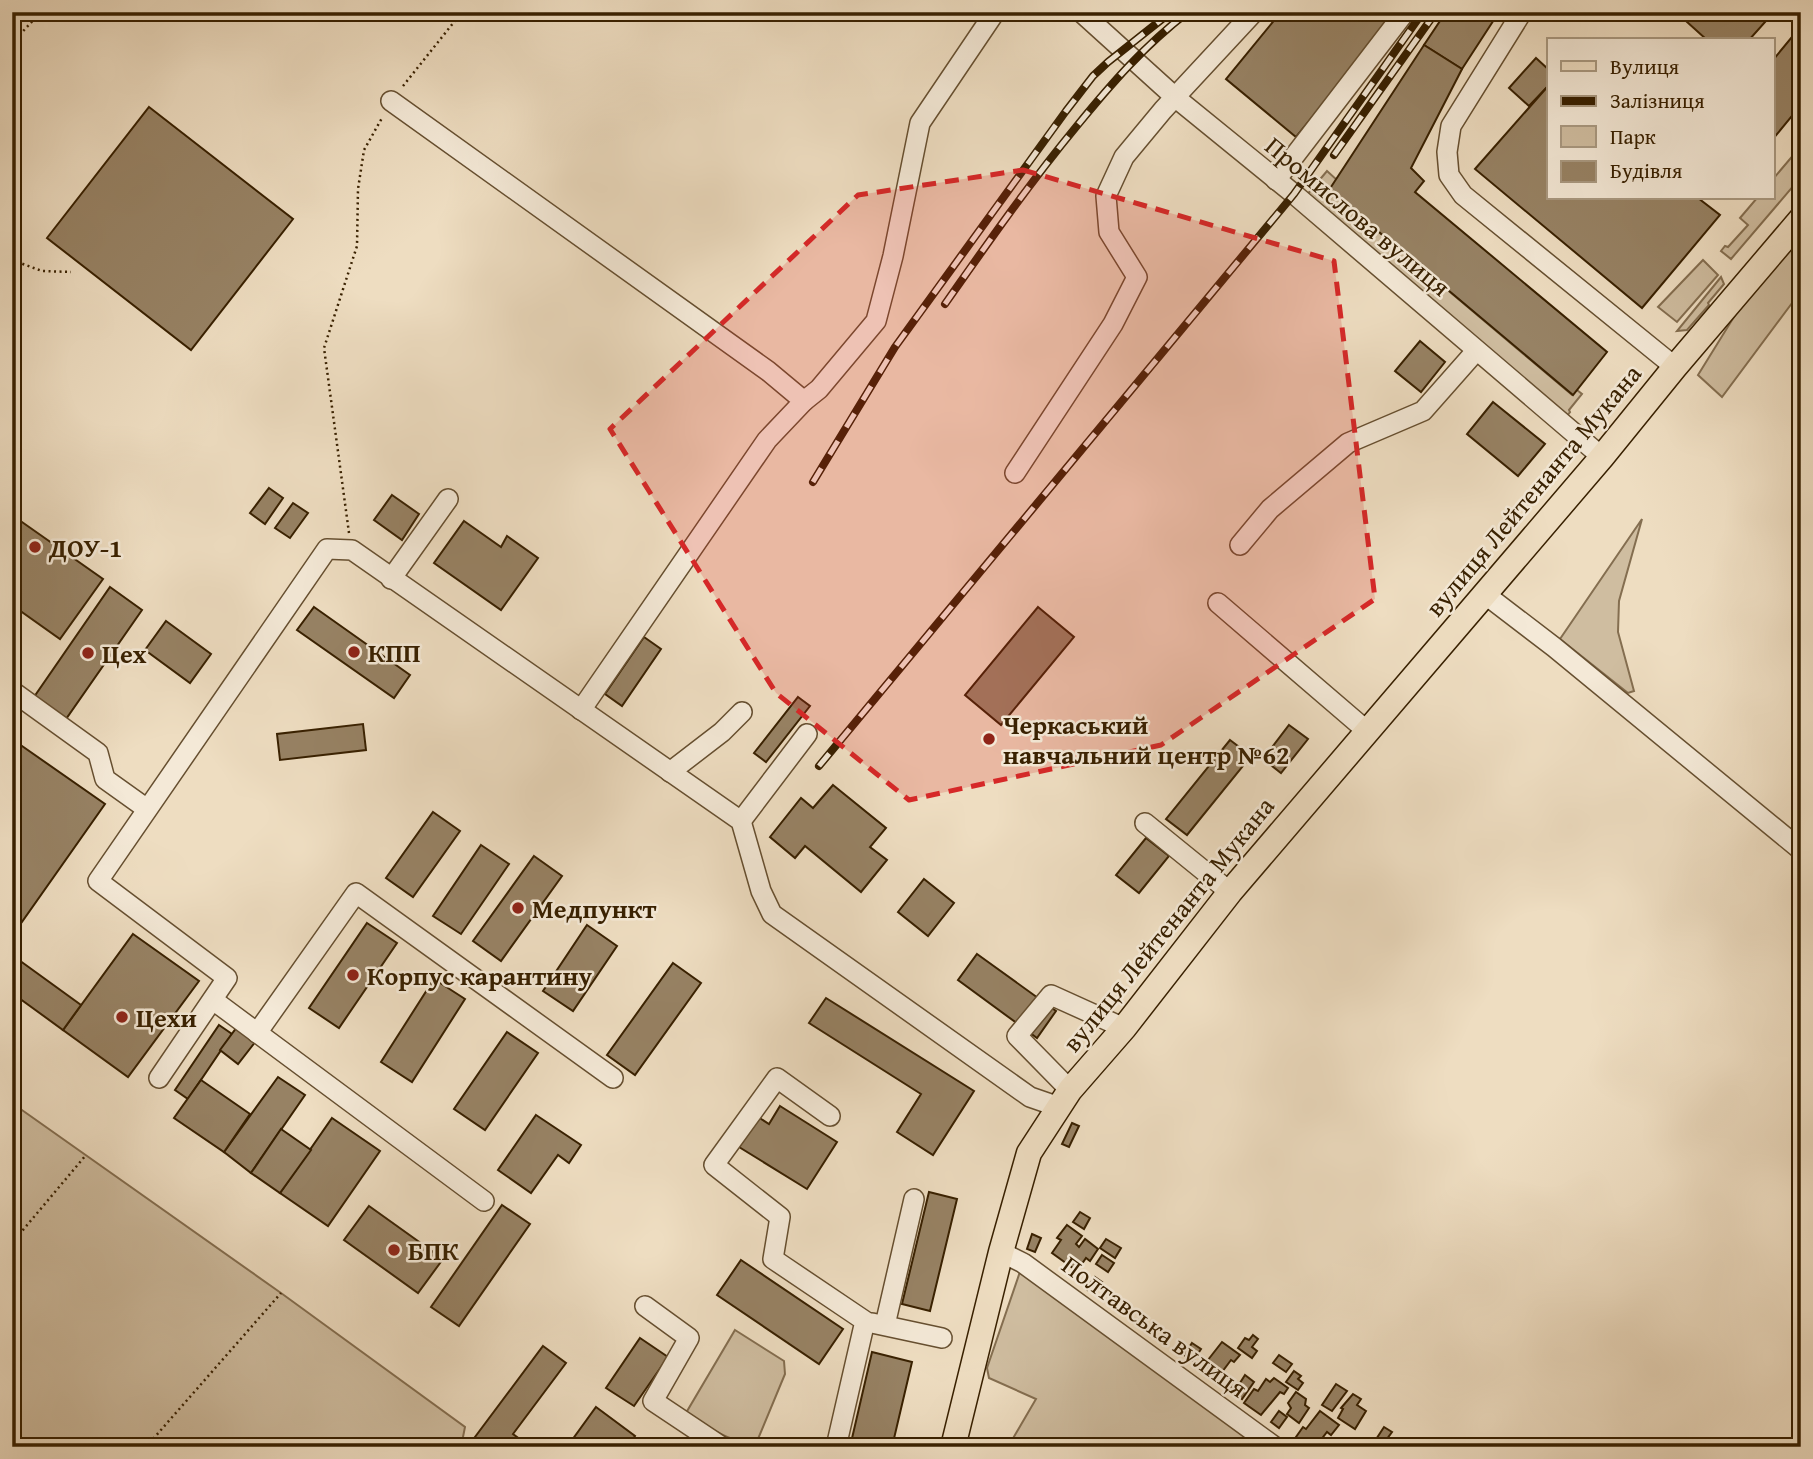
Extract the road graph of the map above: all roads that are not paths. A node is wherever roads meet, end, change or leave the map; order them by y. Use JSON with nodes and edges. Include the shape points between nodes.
{"nodes":[{"id":1,"x":995,"y":12,"type":"edge"},
{"id":2,"x":1080,"y":12,"type":"edge"},
{"id":3,"x":1254,"y":12,"type":"edge"},
{"id":4,"x":1405,"y":12,"type":"edge"},
{"id":5,"x":1522,"y":12,"type":"edge"},
{"id":6,"x":1176,"y":98,"type":"junction"},
{"id":7,"x":391,"y":101,"type":"road end"},
{"id":8,"x":1276,"y":180,"type":"junction"},
{"id":9,"x":1801,"y":219,"type":"edge"},
{"id":10,"x":1476,"y":351,"type":"junction"},
{"id":11,"x":1675,"y":367,"type":"junction"},
{"id":12,"x":804,"y":401,"type":"junction"},
{"id":13,"x":1602,"y":457,"type":"junction"},
{"id":14,"x":1015,"y":473,"type":"dead end"},
{"id":15,"x":448,"y":499,"type":"dead end"},
{"id":16,"x":1240,"y":545,"type":"dead end"},
{"id":17,"x":391,"y":579,"type":"junction"},
{"id":18,"x":1486,"y":595,"type":"junction"},
{"id":19,"x":1218,"y":603,"type":"dead end"},
{"id":20,"x":12,"y":691,"type":"edge"},
{"id":21,"x":581,"y":710,"type":"junction"},
{"id":22,"x":742,"y":712,"type":"dead end"},
{"id":23,"x":1367,"y":731,"type":"junction"},
{"id":24,"x":807,"y":734,"type":"dead end"},
{"id":25,"x":670,"y":772,"type":"junction"},
{"id":26,"x":147,"y":809,"type":"junction"},
{"id":27,"x":741,"y":821,"type":"junction"},
{"id":28,"x":1144,"y":823,"type":"dead end"},
{"id":29,"x":1801,"y":850,"type":"edge"},
{"id":30,"x":1230,"y":892,"type":"junction"},
{"id":31,"x":213,"y":1000,"type":"junction"},
{"id":32,"x":1125,"y":1028,"type":"junction"},
{"id":33,"x":257,"y":1033,"type":"junction"},
{"id":34,"x":159,"y":1078,"type":"dead end"},
{"id":35,"x":613,"y":1078,"type":"dead end"},
{"id":36,"x":1064,"y":1098,"type":"junction"},
{"id":37,"x":830,"y":1116,"type":"dead end"},
{"id":38,"x":914,"y":1199,"type":"dead end"},
{"id":39,"x":484,"y":1201,"type":"dead end"},
{"id":40,"x":1001,"y":1252,"type":"junction"},
{"id":41,"x":645,"y":1306,"type":"dead end"},
{"id":42,"x":864,"y":1321,"type":"junction"},
{"id":43,"x":885,"y":1325,"type":"junction"},
{"id":44,"x":942,"y":1339,"type":"dead end"},
{"id":45,"x":722,"y":1447,"type":"edge"},
{"id":46,"x":836,"y":1447,"type":"edge"},
{"id":47,"x":953,"y":1447,"type":"edge"},
{"id":48,"x":1275,"y":1447,"type":"edge"}],
"edges":[{"from":1,"to":12,"type":"street","via":[[920,123],[876,321]]},
{"from":2,"to":6,"type":"street","name":"Промислова вулиця"},
{"from":3,"to":6,"type":"street"},
{"from":4,"to":8,"type":"street"},
{"from":5,"to":11,"type":"street","via":[[1451,126],[1449,175],[1463,195]]},
{"from":6,"to":8,"type":"street","name":"Промислова вулиця"},
{"from":6,"to":14,"type":"street","via":[[1125,157],[1106,196],[1110,232],[1137,277],[1113,324]]},
{"from":7,"to":12,"type":"street"},
{"from":8,"to":10,"type":"street","name":"Промислова вулиця"},
{"from":9,"to":11,"type":"main road","name":"вулиця Лейтенанта Мукана"},
{"from":10,"to":13,"type":"street","name":"Промислова вулиця"},
{"from":10,"to":16,"type":"street","via":[[1423,411],[1348,443],[1270,509]]},
{"from":11,"to":13,"type":"main road","name":"вулиця Лейтенанта Мукана"},
{"from":12,"to":21,"type":"street","via":[[767,440]]},
{"from":13,"to":18,"type":"main road","name":"вулиця Лейтенанта Мукана"},
{"from":15,"to":17,"type":"street"},
{"from":17,"to":21,"type":"street"},
{"from":17,"to":26,"type":"street","via":[[352,550],[327,549]]},
{"from":18,"to":23,"type":"main road","name":"вулиця Лейтенанта Мукана"},
{"from":18,"to":29,"type":"street"},
{"from":19,"to":23,"type":"street"},
{"from":20,"to":26,"type":"street","via":[[98,753],[105,779]]},
{"from":21,"to":25,"type":"street"},
{"from":22,"to":25,"type":"street"},
{"from":23,"to":30,"type":"main road","name":"вулиця Лейтенанта Мукана"},
{"from":24,"to":27,"type":"street"},
{"from":25,"to":27,"type":"street"},
{"from":26,"to":31,"type":"street","via":[[98,881],[227,978]]},
{"from":27,"to":36,"type":"street","via":[[772,914],[1030,1097]]},
{"from":28,"to":30,"type":"street"},
{"from":30,"to":32,"type":"main road","name":"вулиця Лейтенанта Мукана"},
{"from":31,"to":33,"type":"street"},
{"from":31,"to":34,"type":"street"},
{"from":32,"to":36,"type":"main road","name":"вулиця Лейтенанта Мукана"},
{"from":32,"to":36,"type":"street","via":[[1051,995],[1017,1036]]},
{"from":33,"to":35,"type":"street","via":[[356,893]]},
{"from":33,"to":39,"type":"street"},
{"from":36,"to":40,"type":"main road","name":"вулиця Лейтенанта Мукана","via":[[1029,1153]]},
{"from":37,"to":42,"type":"street","via":[[778,1078],[714,1165],[780,1217],[773,1259]]},
{"from":38,"to":43,"type":"street"},
{"from":40,"to":47,"type":"main road","name":"вулиця Лейтенанта Мукана"},
{"from":40,"to":48,"type":"street","name":"Полтавська вулиця","via":[[1023,1263]]},
{"from":41,"to":45,"type":"street","via":[[689,1339],[653,1401]]},
{"from":42,"to":43,"type":"street"},
{"from":42,"to":46,"type":"street"},
{"from":43,"to":44,"type":"street"}]}
